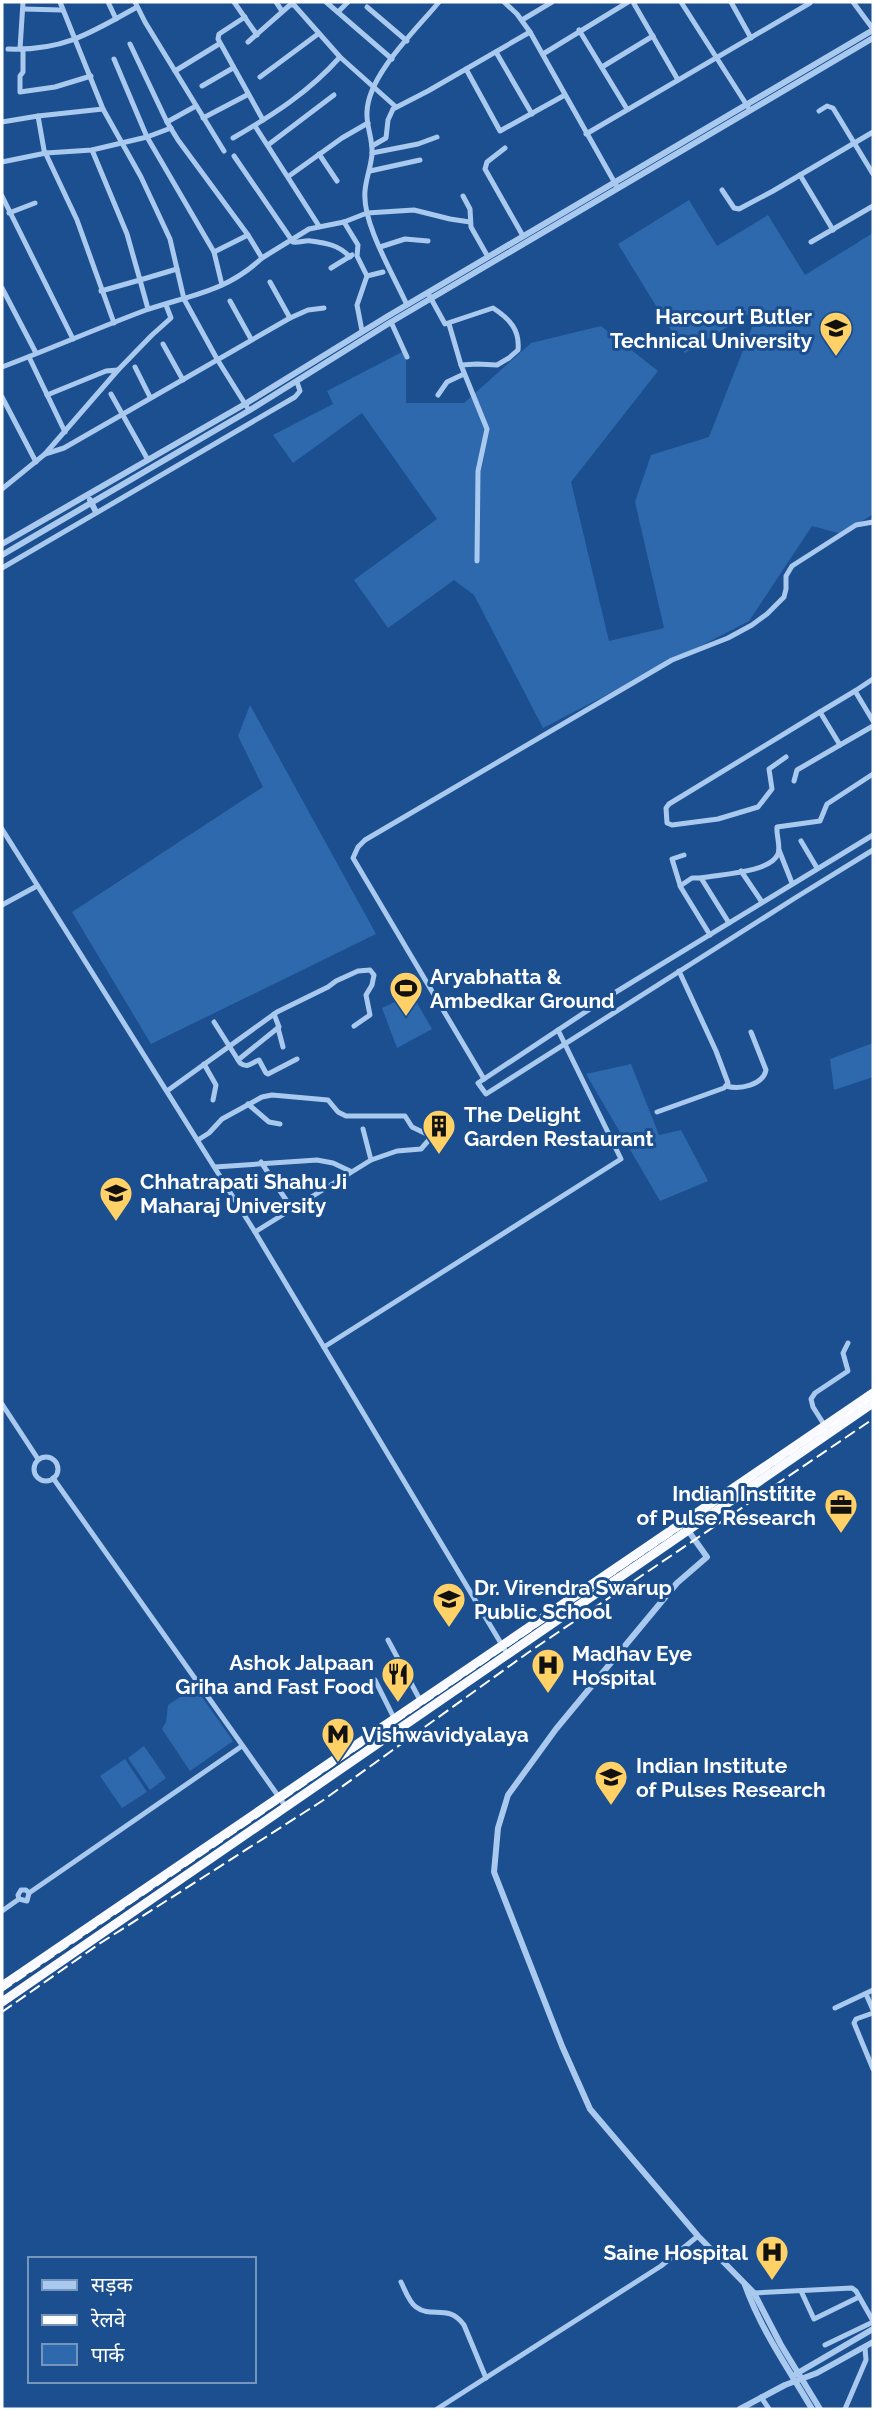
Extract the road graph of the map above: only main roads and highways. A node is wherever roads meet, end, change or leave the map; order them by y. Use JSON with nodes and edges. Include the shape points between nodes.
{"nodes":[{"id":1,"x":873,"y":1393,"type":"edge"},
{"id":2,"x":873,"y":1403,"type":"edge"},
{"id":3,"x":2,"y":1986,"type":"edge"},
{"id":4,"x":2,"y":2002,"type":"edge"}],
"edges":[{"from":1,"to":3,"type":"highway"},
{"from":2,"to":4,"type":"highway"}]}
